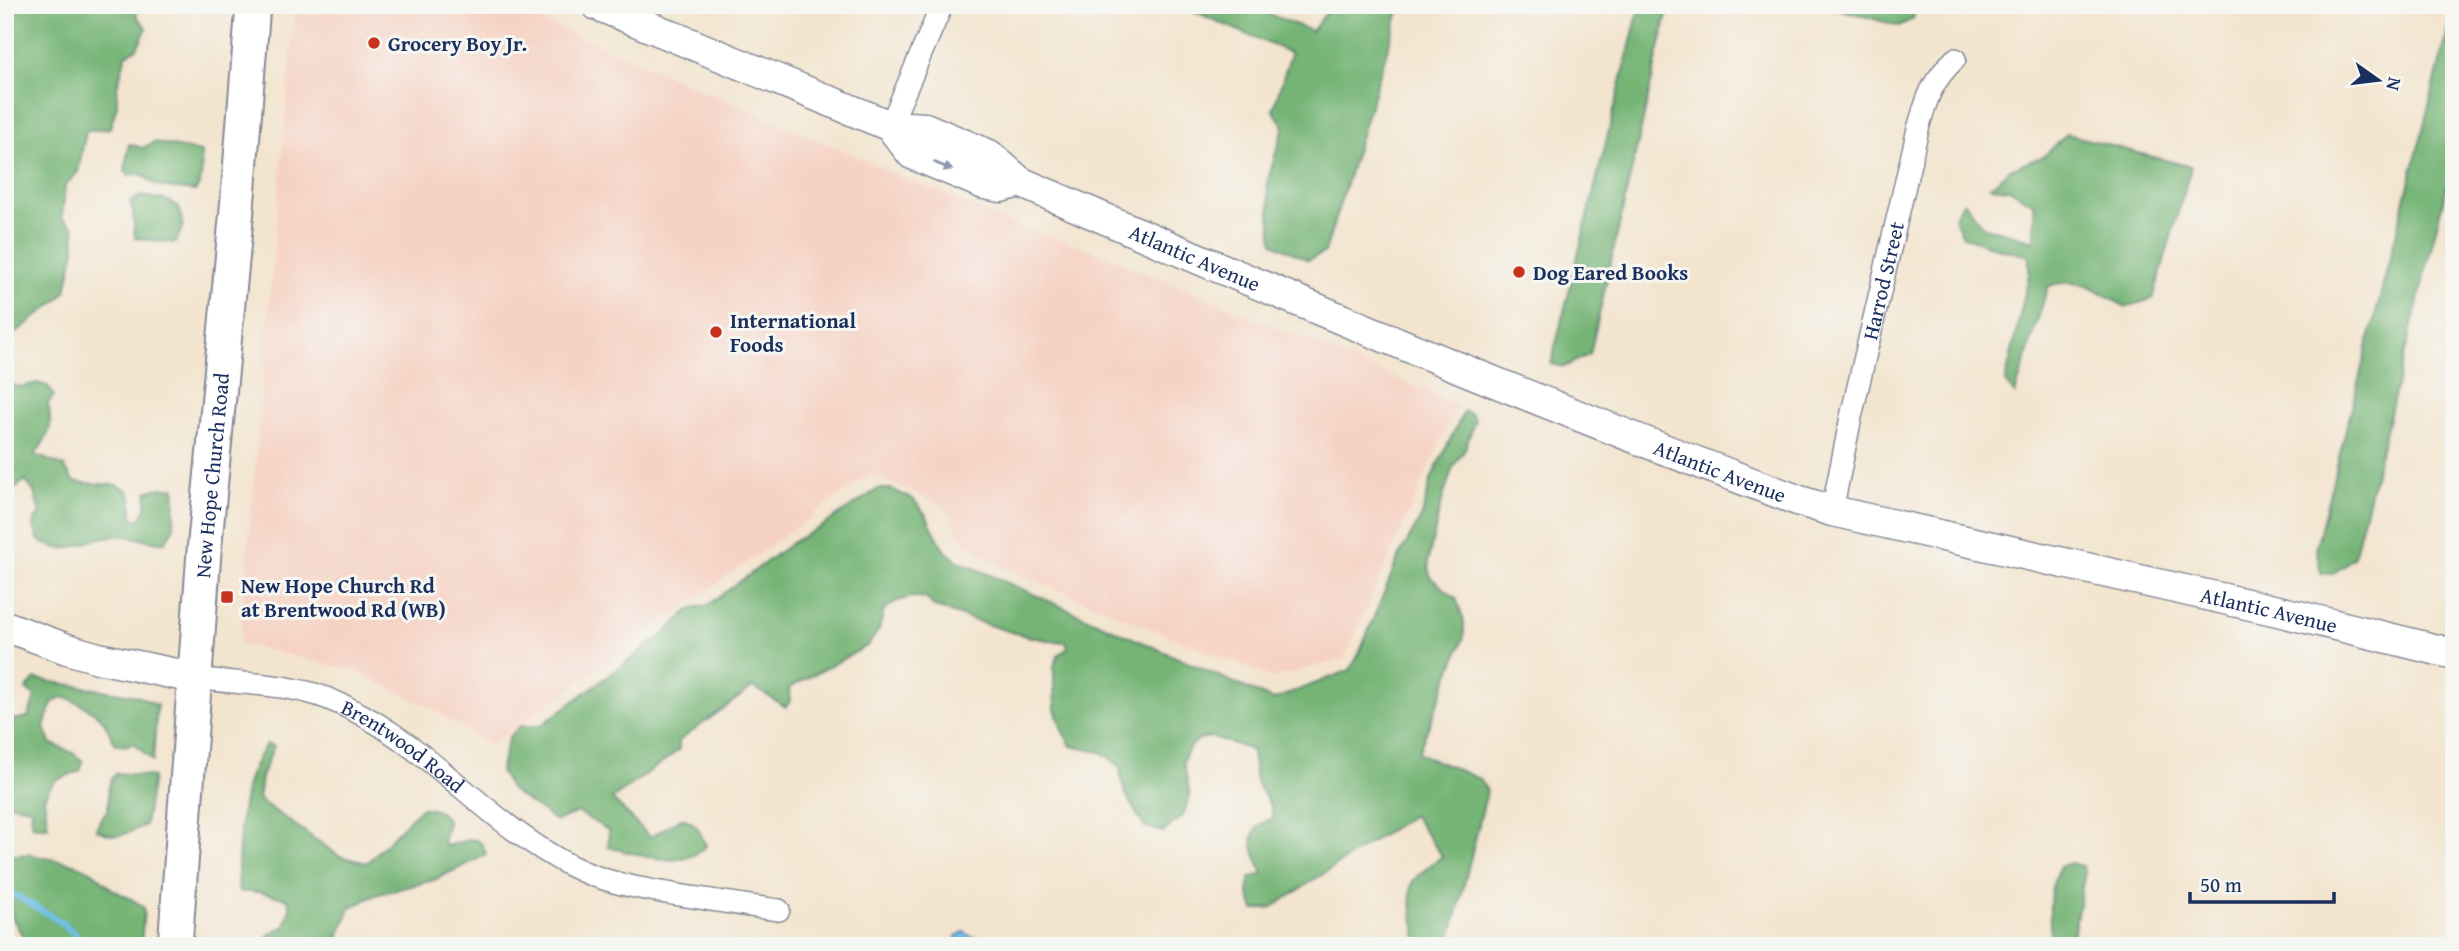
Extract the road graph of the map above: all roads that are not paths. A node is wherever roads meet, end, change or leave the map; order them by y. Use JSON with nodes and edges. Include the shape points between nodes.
{"nodes":[{"id":1,"x":253,"y":5,"type":"edge"},
{"id":2,"x":597,"y":5,"type":"edge"},
{"id":3,"x":942,"y":5,"type":"edge"},
{"id":4,"x":1955,"y":59,"type":"dead end"},
{"id":5,"x":890,"y":126,"type":"junction"},
{"id":6,"x":1832,"y":511,"type":"junction"},
{"id":7,"x":5,"y":626,"type":"edge"},
{"id":8,"x":2454,"y":654,"type":"edge"},
{"id":9,"x":195,"y":678,"type":"junction"},
{"id":10,"x":779,"y":910,"type":"dead end"},
{"id":11,"x":175,"y":946,"type":"edge"}],
"edges":[{"from":1,"to":9,"type":"main road","name":"New Hope Church Road"},
{"from":2,"to":5,"type":"main road","name":"Atlantic Avenue"},
{"from":3,"to":5,"type":"street"},
{"from":4,"to":6,"type":"street","name":"Harrod Street","via":[[1936,78],[1918,129]]},
{"from":5,"to":6,"type":"main road","name":"Atlantic Avenue","via":[[912,154],[984,184],[1001,187],[1020,182],[1515,392]]},
{"from":6,"to":8,"type":"main road","name":"Atlantic Avenue"},
{"from":7,"to":9,"type":"main road","name":"Brentwood Road","via":[[98,658]]},
{"from":9,"to":10,"type":"street","name":"Brentwood Road","via":[[309,692],[363,714],[399,736],[500,819],[572,867],[641,888]]},
{"from":9,"to":11,"type":"main road","name":"New Hope Church Road"}]}
